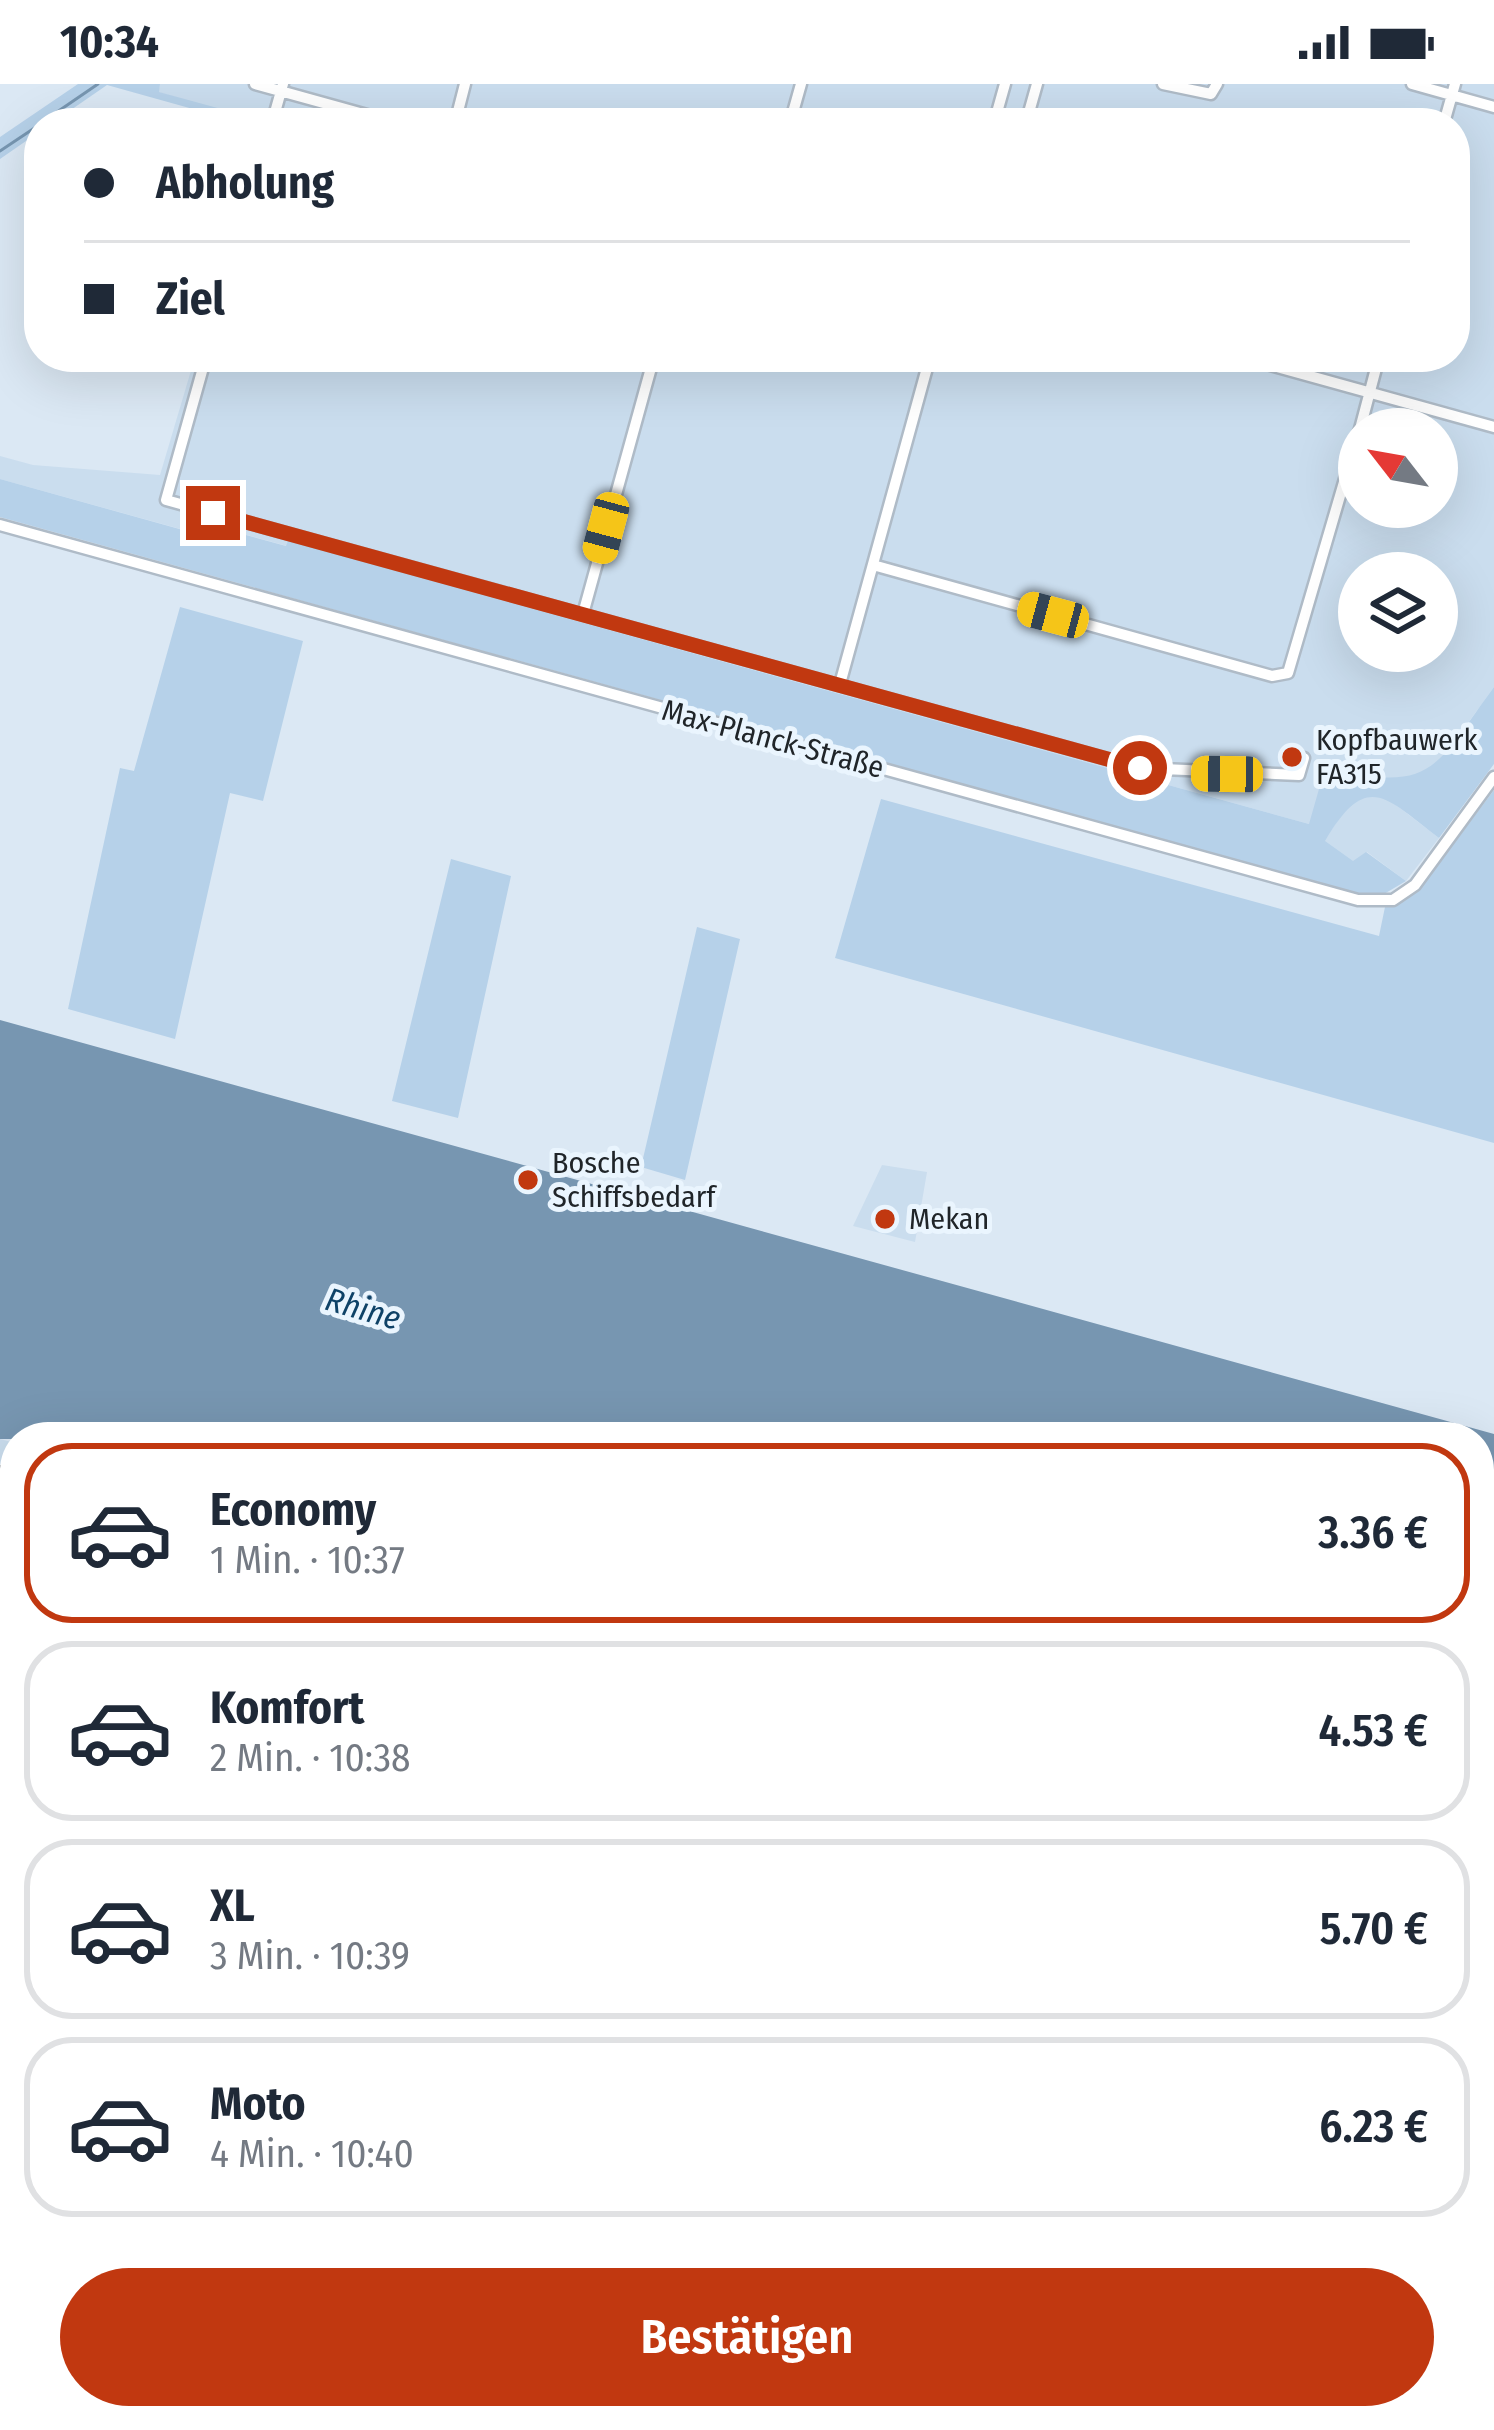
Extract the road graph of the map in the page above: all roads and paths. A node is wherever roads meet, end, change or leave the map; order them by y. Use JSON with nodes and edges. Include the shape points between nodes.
{"nodes":[{"id":1,"x":255,"y":84,"type":"edge"},
{"id":2,"x":1162,"y":84,"type":"edge"},
{"id":3,"x":1217,"y":84,"type":"edge"},
{"id":4,"x":1412,"y":84,"type":"edge"},
{"id":5,"x":282,"y":88,"type":"edge"},
{"id":6,"x":1453,"y":90,"type":"edge"},
{"id":7,"x":1494,"y":107,"type":"edge"},
{"id":8,"x":347,"y":108,"type":"edge"},
{"id":9,"x":202,"y":372,"type":"edge"},
{"id":10,"x":650,"y":372,"type":"edge"},
{"id":11,"x":926,"y":372,"type":"edge"},
{"id":12,"x":1295,"y":372,"type":"edge"},
{"id":13,"x":1375,"y":372,"type":"edge"},
{"id":14,"x":1370,"y":393,"type":"junction"},
{"id":15,"x":1366,"y":408,"type":"edge"},
{"id":16,"x":1494,"y":427,"type":"edge"},
{"id":17,"x":1338,"y":502,"type":"edge"},
{"id":18,"x":0,"y":525,"type":"edge"},
{"id":19,"x":873,"y":565,"type":"junction"},
{"id":20,"x":583,"y":614,"type":"junction"},
{"id":21,"x":840,"y":684,"type":"junction"},
{"id":22,"x":1304,"y":758,"type":"dead end"},
{"id":23,"x":1494,"y":777,"type":"edge"}],
"edges":[{"from":1,"to":5,"type":"street"},
{"from":2,"to":3,"type":"street","via":[[1201,95]]},
{"from":4,"to":6,"type":"street"},
{"from":5,"to":8,"type":"street"},
{"from":6,"to":7,"type":"street"},
{"from":9,"to":20,"type":"street","via":[[166,500]]},
{"from":10,"to":20,"type":"street"},
{"from":11,"to":19,"type":"street"},
{"from":12,"to":14,"type":"street"},
{"from":13,"to":14,"type":"street"},
{"from":14,"to":15,"type":"street"},
{"from":14,"to":16,"type":"street"},
{"from":17,"to":19,"type":"street","via":[[1288,673],[1272,676]]},
{"from":18,"to":23,"type":"street","name":"Max-Planck-Straße","via":[[1358,900],[1404,894]]},
{"from":19,"to":21,"type":"street"},
{"from":20,"to":21,"type":"street"},
{"from":21,"to":22,"type":"street","via":[[1140,768],[1299,775]]}]}
